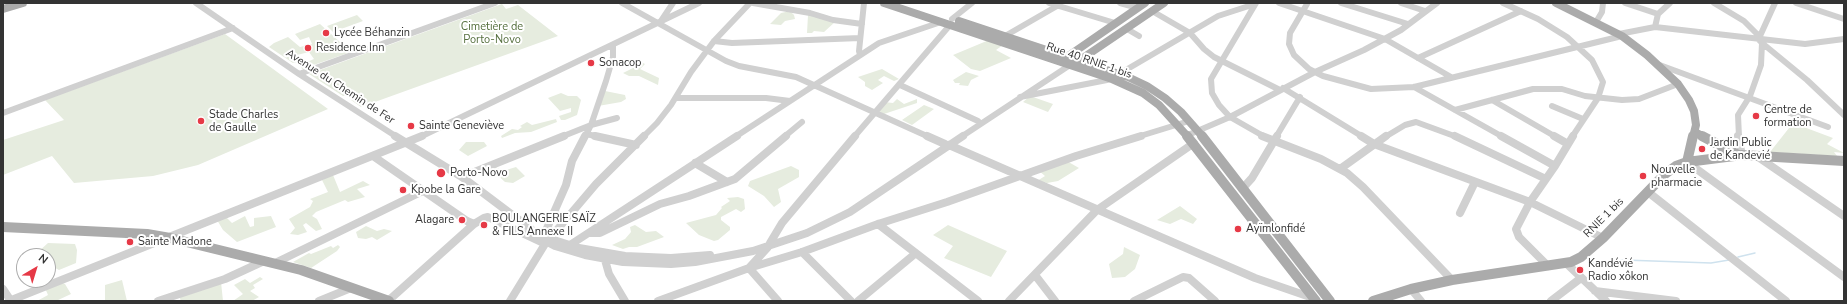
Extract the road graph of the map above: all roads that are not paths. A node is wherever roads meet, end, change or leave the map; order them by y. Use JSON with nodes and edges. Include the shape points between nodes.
{"nodes":[{"id":1,"x":23,"y":3,"type":"edge"},
{"id":2,"x":196,"y":3,"type":"edge"},
{"id":3,"x":495,"y":3,"type":"edge"},
{"id":4,"x":622,"y":3,"type":"edge"},
{"id":5,"x":673,"y":3,"type":"edge"},
{"id":6,"x":699,"y":3,"type":"edge"},
{"id":7,"x":752,"y":3,"type":"edge"},
{"id":8,"x":864,"y":3,"type":"edge"},
{"id":9,"x":884,"y":3,"type":"edge"},
{"id":10,"x":903,"y":3,"type":"edge"},
{"id":11,"x":972,"y":3,"type":"edge"},
{"id":12,"x":1049,"y":3,"type":"edge"},
{"id":13,"x":1120,"y":3,"type":"edge"},
{"id":14,"x":1145,"y":3,"type":"edge"},
{"id":15,"x":1164,"y":3,"type":"edge"},
{"id":16,"x":1279,"y":3,"type":"edge"},
{"id":17,"x":1341,"y":3,"type":"edge"},
{"id":18,"x":1401,"y":3,"type":"edge"},
{"id":19,"x":1437,"y":3,"type":"edge"},
{"id":20,"x":1503,"y":3,"type":"edge"},
{"id":21,"x":1556,"y":3,"type":"edge"},
{"id":22,"x":1603,"y":3,"type":"edge"},
{"id":23,"x":1629,"y":3,"type":"edge"},
{"id":24,"x":1670,"y":3,"type":"edge"},
{"id":25,"x":1714,"y":3,"type":"edge"},
{"id":26,"x":1775,"y":3,"type":"edge"},
{"id":27,"x":1796,"y":3,"type":"edge"},
{"id":28,"x":1255,"y":4,"type":"edge"},
{"id":29,"x":1307,"y":4,"type":"dead end"},
{"id":30,"x":1057,"y":6,"type":"junction"},
{"id":31,"x":1138,"y":8,"type":"junction"},
{"id":32,"x":3,"y":9,"type":"edge"},
{"id":33,"x":1152,"y":11,"type":"junction"},
{"id":34,"x":1233,"y":11,"type":"junction"},
{"id":35,"x":1304,"y":11,"type":"junction"},
{"id":36,"x":1425,"y":11,"type":"junction"},
{"id":37,"x":1521,"y":11,"type":"junction"},
{"id":38,"x":1658,"y":14,"type":"junction"},
{"id":39,"x":1247,"y":17,"type":"junction"},
{"id":40,"x":1844,"y":19,"type":"edge"},
{"id":41,"x":941,"y":22,"type":"junction"},
{"id":42,"x":951,"y":22,"type":"junction"},
{"id":43,"x":1596,"y":22,"type":"junction"},
{"id":44,"x":659,"y":23,"type":"junction"},
{"id":45,"x":1115,"y":23,"type":"junction"},
{"id":46,"x":862,"y":24,"type":"junction"},
{"id":47,"x":1408,"y":24,"type":"junction"},
{"id":48,"x":1655,"y":27,"type":"junction"},
{"id":49,"x":233,"y":28,"type":"junction"},
{"id":50,"x":1127,"y":29,"type":"junction"},
{"id":51,"x":1190,"y":32,"type":"junction"},
{"id":52,"x":1621,"y":35,"type":"junction"},
{"id":53,"x":1005,"y":36,"type":"junction"},
{"id":54,"x":1139,"y":36,"type":"dead end"},
{"id":55,"x":860,"y":38,"type":"junction"},
{"id":56,"x":1385,"y":39,"type":"junction"},
{"id":57,"x":1760,"y":39,"type":"junction"},
{"id":58,"x":1844,"y":39,"type":"edge"},
{"id":59,"x":714,"y":42,"type":"junction"},
{"id":60,"x":613,"y":46,"type":"junction"},
{"id":61,"x":1577,"y":46,"type":"junction"},
{"id":62,"x":708,"y":51,"type":"junction"},
{"id":63,"x":860,"y":55,"type":"junction"},
{"id":64,"x":1418,"y":58,"type":"junction"},
{"id":65,"x":1080,"y":61,"type":"junction"},
{"id":66,"x":1221,"y":61,"type":"junction"},
{"id":67,"x":1063,"y":64,"type":"junction"},
{"id":68,"x":1657,"y":64,"type":"junction"},
{"id":69,"x":1315,"y":72,"type":"junction"},
{"id":70,"x":299,"y":74,"type":"junction"},
{"id":71,"x":1116,"y":76,"type":"junction"},
{"id":72,"x":1451,"y":77,"type":"junction"},
{"id":73,"x":1678,"y":84,"type":"junction"},
{"id":74,"x":813,"y":85,"type":"junction"},
{"id":75,"x":900,"y":85,"type":"junction"},
{"id":76,"x":1414,"y":87,"type":"junction"},
{"id":77,"x":1282,"y":89,"type":"junction"},
{"id":78,"x":1020,"y":97,"type":"junction"},
{"id":79,"x":1300,"y":97,"type":"junction"},
{"id":80,"x":676,"y":98,"type":"junction"},
{"id":81,"x":1598,"y":98,"type":"junction"},
{"id":82,"x":1748,"y":99,"type":"junction"},
{"id":83,"x":1492,"y":100,"type":"junction"},
{"id":84,"x":790,"y":101,"type":"junction"},
{"id":85,"x":1552,"y":106,"type":"dead end"},
{"id":86,"x":1455,"y":110,"type":"junction"},
{"id":87,"x":874,"y":112,"type":"junction"},
{"id":88,"x":3,"y":113,"type":"edge"},
{"id":89,"x":1844,"y":115,"type":"edge"},
{"id":90,"x":1230,"y":117,"type":"junction"},
{"id":91,"x":617,"y":118,"type":"dead end"},
{"id":92,"x":1583,"y":119,"type":"junction"},
{"id":93,"x":978,"y":121,"type":"junction"},
{"id":94,"x":1189,"y":121,"type":"junction"},
{"id":95,"x":802,"y":122,"type":"dead end"},
{"id":96,"x":1178,"y":124,"type":"junction"},
{"id":97,"x":591,"y":125,"type":"junction"},
{"id":98,"x":1828,"y":127,"type":"dead end"},
{"id":99,"x":1198,"y":131,"type":"junction"},
{"id":100,"x":1695,"y":132,"type":"junction"},
{"id":101,"x":586,"y":134,"type":"junction"},
{"id":102,"x":1188,"y":135,"type":"junction"},
{"id":103,"x":1273,"y":141,"type":"junction"},
{"id":104,"x":406,"y":143,"type":"junction"},
{"id":105,"x":1194,"y":143,"type":"junction"},
{"id":106,"x":1374,"y":144,"type":"junction"},
{"id":107,"x":1568,"y":144,"type":"junction"},
{"id":108,"x":636,"y":145,"type":"junction"},
{"id":109,"x":947,"y":145,"type":"junction"},
{"id":110,"x":1740,"y":155,"type":"junction"},
{"id":111,"x":373,"y":156,"type":"junction"},
{"id":112,"x":1756,"y":156,"type":"junction"},
{"id":113,"x":1687,"y":162,"type":"junction"},
{"id":114,"x":1842,"y":162,"type":"edge"},
{"id":115,"x":696,"y":163,"type":"junction"},
{"id":116,"x":1555,"y":166,"type":"junction"},
{"id":117,"x":1340,"y":169,"type":"junction"},
{"id":118,"x":1019,"y":176,"type":"junction"},
{"id":119,"x":462,"y":177,"type":"junction"},
{"id":120,"x":1546,"y":179,"type":"junction"},
{"id":121,"x":727,"y":182,"type":"junction"},
{"id":122,"x":1475,"y":182,"type":"junction"},
{"id":123,"x":1242,"y":189,"type":"junction"},
{"id":124,"x":424,"y":191,"type":"junction"},
{"id":125,"x":1648,"y":192,"type":"junction"},
{"id":126,"x":1530,"y":202,"type":"junction"},
{"id":127,"x":1097,"y":210,"type":"junction"},
{"id":128,"x":1460,"y":213,"type":"dead end"},
{"id":129,"x":1844,"y":216,"type":"edge"},
{"id":130,"x":474,"y":224,"type":"junction"},
{"id":131,"x":878,"y":224,"type":"junction"},
{"id":132,"x":3,"y":227,"type":"edge"},
{"id":133,"x":590,"y":233,"type":"junction"},
{"id":134,"x":170,"y":238,"type":"junction"},
{"id":135,"x":1603,"y":238,"type":"junction"},
{"id":136,"x":546,"y":240,"type":"junction"},
{"id":137,"x":769,"y":244,"type":"junction"},
{"id":138,"x":570,"y":245,"type":"junction"},
{"id":139,"x":802,"y":252,"type":"junction"},
{"id":140,"x":916,"y":253,"type":"junction"},
{"id":141,"x":605,"y":260,"type":"junction"},
{"id":142,"x":264,"y":261,"type":"junction"},
{"id":143,"x":275,"y":263,"type":"junction"},
{"id":144,"x":1566,"y":263,"type":"junction"},
{"id":145,"x":1548,"y":266,"type":"junction"},
{"id":146,"x":749,"y":268,"type":"junction"},
{"id":147,"x":1035,"y":275,"type":"junction"},
{"id":148,"x":1844,"y":277,"type":"edge"},
{"id":149,"x":1581,"y":278,"type":"junction"},
{"id":150,"x":1452,"y":280,"type":"junction"},
{"id":151,"x":351,"y":288,"type":"junction"},
{"id":152,"x":3,"y":289,"type":"edge"},
{"id":153,"x":1411,"y":289,"type":"junction"},
{"id":154,"x":1595,"y":291,"type":"junction"},
{"id":155,"x":1314,"y":300,"type":"edge"},
{"id":156,"x":10,"y":301,"type":"edge"},
{"id":157,"x":158,"y":301,"type":"edge"},
{"id":158,"x":319,"y":301,"type":"edge"},
{"id":159,"x":388,"y":301,"type":"edge"},
{"id":160,"x":510,"y":301,"type":"edge"},
{"id":161,"x":626,"y":301,"type":"edge"},
{"id":162,"x":658,"y":301,"type":"edge"},
{"id":163,"x":778,"y":301,"type":"edge"},
{"id":164,"x":851,"y":301,"type":"edge"},
{"id":165,"x":858,"y":301,"type":"edge"},
{"id":166,"x":978,"y":301,"type":"edge"},
{"id":167,"x":1009,"y":301,"type":"edge"},
{"id":168,"x":1055,"y":301,"type":"edge"},
{"id":169,"x":1134,"y":301,"type":"edge"},
{"id":170,"x":1215,"y":301,"type":"edge"},
{"id":171,"x":1330,"y":301,"type":"edge"},
{"id":172,"x":1373,"y":301,"type":"edge"},
{"id":173,"x":1421,"y":301,"type":"edge"},
{"id":174,"x":1551,"y":301,"type":"edge"},
{"id":175,"x":1606,"y":301,"type":"edge"},
{"id":176,"x":1676,"y":301,"type":"edge"},
{"id":177,"x":1786,"y":301,"type":"edge"}],
"edges":[{"from":1,"to":32,"type":"main road"},
{"from":2,"to":49,"type":"street","name":"Avenue du Chemin de Fer"},
{"from":3,"to":70,"type":"street"},
{"from":4,"to":44,"type":"street"},
{"from":5,"to":44,"type":"street"},
{"from":6,"to":44,"type":"street"},
{"from":7,"to":46,"type":"street","via":[[810,13],[851,24]]},
{"from":7,"to":59,"type":"street"},
{"from":8,"to":46,"type":"street"},
{"from":9,"to":41,"type":"main road","name":"Rue 40 RNIE 1 bis"},
{"from":10,"to":42,"type":"main road","name":"Rue 40 RNIE 1 bis"},
{"from":11,"to":42,"type":"street"},
{"from":12,"to":30,"type":"street"},
{"from":13,"to":31,"type":"street"},
{"from":14,"to":31,"type":"main road"},
{"from":15,"to":33,"type":"main road"},
{"from":16,"to":35,"type":"street"},
{"from":17,"to":47,"type":"street"},
{"from":18,"to":36,"type":"street"},
{"from":19,"to":36,"type":"street"},
{"from":20,"to":37,"type":"street"},
{"from":21,"to":43,"type":"main road"},
{"from":22,"to":43,"type":"street","via":[[1602,12]]},
{"from":23,"to":38,"type":"street"},
{"from":24,"to":38,"type":"street"},
{"from":25,"to":57,"type":"street","via":[[1744,21]]},
{"from":26,"to":57,"type":"street"},
{"from":27,"to":40,"type":"street"},
{"from":28,"to":34,"type":"street"},
{"from":28,"to":39,"type":"street"},
{"from":29,"to":35,"type":"street"},
{"from":30,"to":45,"type":"street"},
{"from":30,"to":53,"type":"street"},
{"from":31,"to":45,"type":"main road"},
{"from":33,"to":50,"type":"main road"},
{"from":33,"to":51,"type":"street"},
{"from":34,"to":39,"type":"street"},
{"from":34,"to":51,"type":"street","via":[[1218,16]]},
{"from":35,"to":56,"type":"street"},
{"from":35,"to":69,"type":"street","via":[[1290,33],[1289,44],[1294,55]]},
{"from":36,"to":47,"type":"street"},
{"from":37,"to":61,"type":"street","via":[[1554,28]]},
{"from":37,"to":64,"type":"street"},
{"from":38,"to":48,"type":"street"},
{"from":39,"to":66,"type":"street"},
{"from":41,"to":42,"type":"main road","name":"Rue 40 RNIE 1 bis"},
{"from":41,"to":63,"type":"street","via":[[884,41]]},
{"from":42,"to":53,"type":"main road","name":"Rue 40 RNIE 1 bis"},
{"from":42,"to":67,"type":"main road","name":"Rue 40 RNIE 1 bis"},
{"from":42,"to":75,"type":"street"},
{"from":43,"to":52,"type":"main road"},
{"from":44,"to":60,"type":"street"},
{"from":44,"to":62,"type":"street"},
{"from":45,"to":67,"type":"main road"},
{"from":46,"to":55,"type":"street"},
{"from":47,"to":56,"type":"street"},
{"from":48,"to":52,"type":"street"},
{"from":48,"to":57,"type":"street"},
{"from":49,"to":70,"type":"street","name":"Avenue du Chemin de Fer"},
{"from":49,"to":88,"type":"street"},
{"from":50,"to":54,"type":"street"},
{"from":50,"to":65,"type":"main road"},
{"from":51,"to":66,"type":"street","via":[[1204,49]]},
{"from":51,"to":71,"type":"street"},
{"from":52,"to":61,"type":"street"},
{"from":52,"to":68,"type":"main road"},
{"from":53,"to":67,"type":"main road","name":"Rue 40 RNIE 1 bis"},
{"from":55,"to":59,"type":"street","via":[[732,44]]},
{"from":55,"to":63,"type":"street"},
{"from":56,"to":64,"type":"street"},
{"from":56,"to":69,"type":"street"},
{"from":57,"to":58,"type":"street","via":[[1811,44]]},
{"from":57,"to":82,"type":"street","via":[[1761,65]]},
{"from":57,"to":89,"type":"street"},
{"from":59,"to":62,"type":"street"},
{"from":60,"to":97,"type":"street","via":[[613,57]]},
{"from":60,"to":104,"type":"street","via":[[469,116]]},
{"from":61,"to":72,"type":"street"},
{"from":61,"to":81,"type":"street","via":[[1592,60],[1599,72],[1603,82]]},
{"from":62,"to":74,"type":"street","via":[[734,64],[792,75]]},
{"from":62,"to":80,"type":"street","via":[[691,72]]},
{"from":63,"to":74,"type":"street"},
{"from":64,"to":72,"type":"street"},
{"from":65,"to":67,"type":"main road","name":"Rue 40 RNIE 1 bis"},
{"from":65,"to":71,"type":"main road","name":"Rue 40 RNIE 1 bis"},
{"from":66,"to":77,"type":"street"},
{"from":66,"to":90,"type":"street","via":[[1211,80],[1211,89],[1216,100]]},
{"from":67,"to":71,"type":"main road","name":"Rue 40 RNIE 1 bis"},
{"from":67,"to":78,"type":"street"},
{"from":67,"to":93,"type":"street"},
{"from":68,"to":73,"type":"main road"},
{"from":68,"to":82,"type":"street"},
{"from":69,"to":76,"type":"street","via":[[1366,88]]},
{"from":69,"to":77,"type":"street"},
{"from":70,"to":104,"type":"street","name":"Avenue du Chemin de Fer"},
{"from":71,"to":78,"type":"street"},
{"from":71,"to":94,"type":"main road","name":"Rue 40 RNIE 1 bis","via":[[1137,81],[1157,92]]},
{"from":71,"to":96,"type":"main road","name":"Rue 40 RNIE 1 bis","via":[[1159,105]]},
{"from":72,"to":76,"type":"street"},
{"from":73,"to":81,"type":"street","via":[[1639,99]]},
{"from":73,"to":100,"type":"main road","via":[[1694,111]]},
{"from":74,"to":84,"type":"street"},
{"from":74,"to":87,"type":"street"},
{"from":75,"to":87,"type":"street"},
{"from":75,"to":93,"type":"street"},
{"from":76,"to":86,"type":"street"},
{"from":77,"to":79,"type":"street"},
{"from":77,"to":90,"type":"street"},
{"from":78,"to":109,"type":"street"},
{"from":79,"to":103,"type":"street"},
{"from":79,"to":106,"type":"street"},
{"from":80,"to":84,"type":"street","via":[[759,98]]},
{"from":80,"to":108,"type":"street"},
{"from":81,"to":83,"type":"street","via":[[1562,89],[1542,88]]},
{"from":81,"to":92,"type":"street"},
{"from":82,"to":98,"type":"street"},
{"from":82,"to":110,"type":"street","via":[[1738,115]]},
{"from":83,"to":86,"type":"street"},
{"from":83,"to":107,"type":"street"},
{"from":84,"to":115,"type":"street"},
{"from":85,"to":92,"type":"street"},
{"from":86,"to":116,"type":"street"},
{"from":87,"to":109,"type":"street"},
{"from":87,"to":137,"type":"street","via":[[782,223]]},
{"from":90,"to":99,"type":"street"},
{"from":90,"to":103,"type":"street"},
{"from":91,"to":97,"type":"street"},
{"from":92,"to":107,"type":"street"},
{"from":93,"to":109,"type":"street"},
{"from":94,"to":96,"type":"street"},
{"from":94,"to":99,"type":"main road","name":"Rue 40 RNIE 1 bis"},
{"from":95,"to":121,"type":"street","via":[[741,175]]},
{"from":96,"to":102,"type":"main road","name":"Rue 40 RNIE 1 bis"},
{"from":96,"to":118,"type":"street"},
{"from":97,"to":101,"type":"street"},
{"from":97,"to":119,"type":"street"},
{"from":99,"to":102,"type":"street"},
{"from":99,"to":123,"type":"main road","name":"Rue 40 RNIE 1 bis"},
{"from":100,"to":110,"type":"main road"},
{"from":100,"to":113,"type":"main road"},
{"from":101,"to":108,"type":"street"},
{"from":101,"to":136,"type":"street","via":[[572,161]]},
{"from":102,"to":105,"type":"main road","name":"Rue 40 RNIE 1 bis"},
{"from":103,"to":117,"type":"street"},
{"from":103,"to":123,"type":"street","via":[[1252,178]]},
{"from":104,"to":111,"type":"street"},
{"from":104,"to":119,"type":"street","name":"Avenue du Chemin de Fer"},
{"from":105,"to":127,"type":"street"},
{"from":105,"to":155,"type":"main road","name":"Rue 40 RNIE 1 bis"},
{"from":106,"to":117,"type":"street"},
{"from":106,"to":120,"type":"street","via":[[1405,125],[1416,122],[1444,131]]},
{"from":106,"to":122,"type":"street"},
{"from":107,"to":116,"type":"street"},
{"from":108,"to":136,"type":"street","via":[[596,184]]},
{"from":109,"to":118,"type":"street"},
{"from":109,"to":137,"type":"street","via":[[850,212],[807,233]]},
{"from":110,"to":112,"type":"main road","name":"RNIE 1 bis"},
{"from":110,"to":113,"type":"main road","name":"RNIE 1 bis"},
{"from":111,"to":124,"type":"street"},
{"from":111,"to":134,"type":"street"},
{"from":112,"to":114,"type":"main road","name":"RNIE 1 bis"},
{"from":112,"to":129,"type":"street"},
{"from":113,"to":125,"type":"main road","name":"RNIE 1 bis","via":[[1671,170]]},
{"from":113,"to":148,"type":"street"},
{"from":115,"to":121,"type":"street"},
{"from":115,"to":133,"type":"street"},
{"from":116,"to":120,"type":"street"},
{"from":117,"to":150,"type":"street","via":[[1364,187]]},
{"from":118,"to":127,"type":"street"},
{"from":118,"to":131,"type":"street"},
{"from":119,"to":136,"type":"street","name":"Avenue du Chemin de Fer"},
{"from":120,"to":126,"type":"street"},
{"from":121,"to":133,"type":"street","via":[[660,204],[600,234]]},
{"from":122,"to":126,"type":"street"},
{"from":122,"to":128,"type":"street"},
{"from":123,"to":171,"type":"main road","name":"Rue 40 RNIE 1 bis"},
{"from":124,"to":130,"type":"street"},
{"from":124,"to":143,"type":"street"},
{"from":125,"to":135,"type":"main road","name":"RNIE 1 bis"},
{"from":125,"to":177,"type":"street"},
{"from":126,"to":135,"type":"street"},
{"from":126,"to":145,"type":"street","via":[[1516,229],[1517,234]]},
{"from":127,"to":147,"type":"street"},
{"from":127,"to":155,"type":"street","via":[[1255,278]]},
{"from":130,"to":136,"type":"street","via":[[488,217]]},
{"from":130,"to":159,"type":"street"},
{"from":131,"to":139,"type":"street"},
{"from":131,"to":140,"type":"street"},
{"from":132,"to":134,"type":"main road","via":[[147,234]]},
{"from":133,"to":138,"type":"street"},
{"from":134,"to":142,"type":"main road"},
{"from":134,"to":156,"type":"street"},
{"from":135,"to":144,"type":"main road","name":"RNIE 1 bis","via":[[1581,257]]},
{"from":136,"to":138,"type":"street"},
{"from":136,"to":141,"type":"street","via":[[585,256]]},
{"from":136,"to":160,"type":"street"},
{"from":137,"to":138,"type":"street","via":[[715,254],[671,258],[625,256]]},
{"from":137,"to":141,"type":"street","via":[[726,257],[671,264]]},
{"from":137,"to":146,"type":"street"},
{"from":139,"to":146,"type":"street"},
{"from":139,"to":164,"type":"street"},
{"from":140,"to":165,"type":"street"},
{"from":140,"to":166,"type":"street"},
{"from":141,"to":161,"type":"street","via":[[609,274]]},
{"from":142,"to":143,"type":"main road"},
{"from":142,"to":157,"type":"street","via":[[225,279]]},
{"from":143,"to":151,"type":"main road"},
{"from":144,"to":145,"type":"main road","name":"RNIE 1 bis"},
{"from":144,"to":149,"type":"street"},
{"from":145,"to":150,"type":"main road","name":"RNIE 1 bis"},
{"from":146,"to":162,"type":"street"},
{"from":146,"to":163,"type":"street"},
{"from":147,"to":167,"type":"street"},
{"from":147,"to":168,"type":"street"},
{"from":149,"to":154,"type":"street"},
{"from":149,"to":174,"type":"street"},
{"from":150,"to":153,"type":"main road","name":"RNIE 1 bis"},
{"from":151,"to":158,"type":"street"},
{"from":151,"to":159,"type":"main road"},
{"from":152,"to":156,"type":"street"},
{"from":153,"to":172,"type":"main road","name":"RNIE 1 bis"},
{"from":153,"to":173,"type":"street"},
{"from":154,"to":175,"type":"street"},
{"from":154,"to":176,"type":"street"},
{"from":169,"to":170,"type":"street","via":[[1183,277],[1189,278]]}]}
